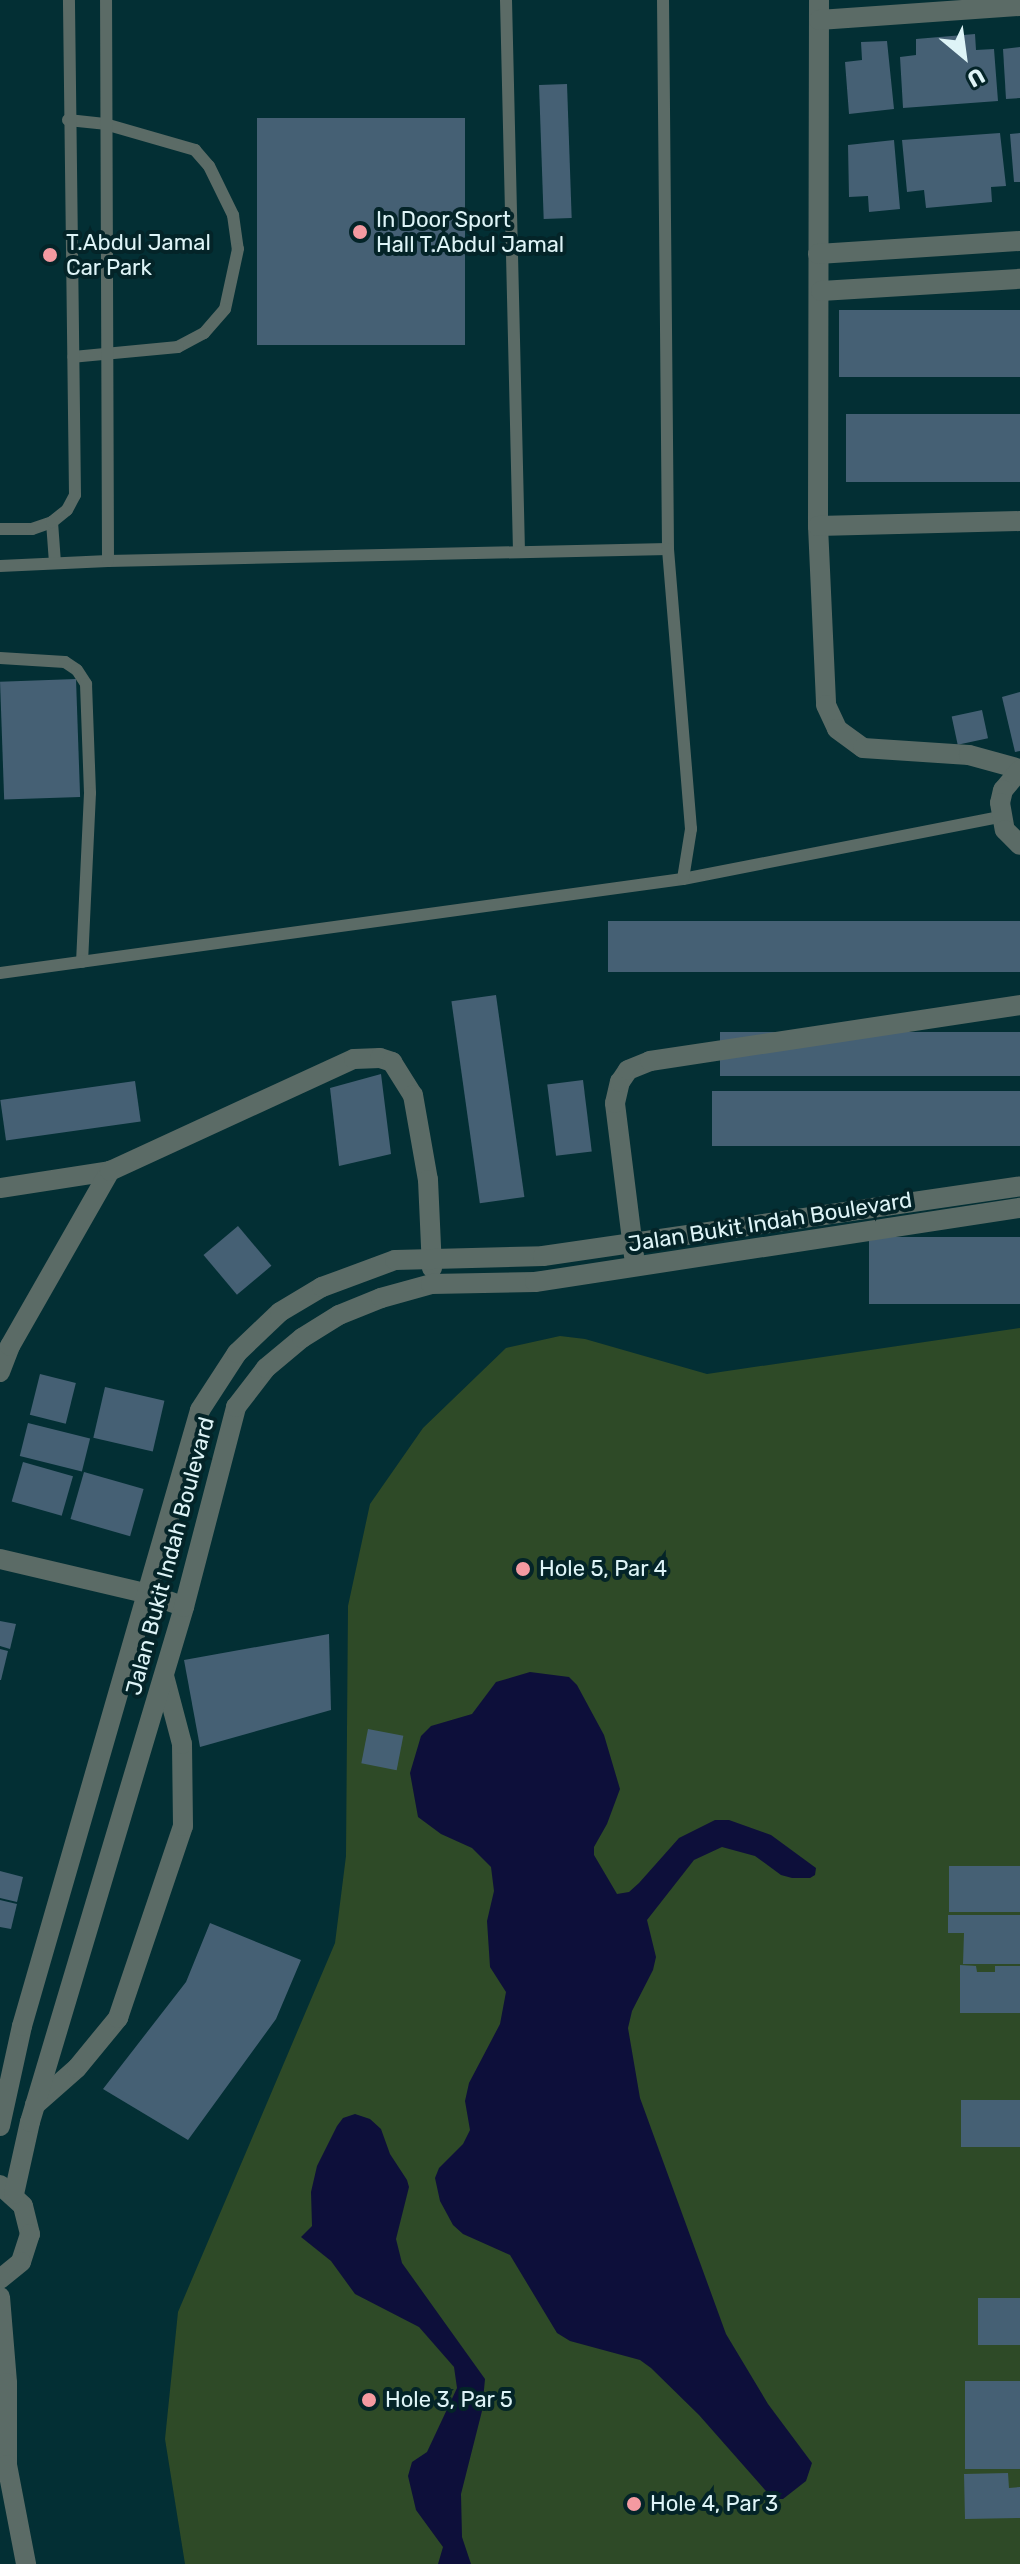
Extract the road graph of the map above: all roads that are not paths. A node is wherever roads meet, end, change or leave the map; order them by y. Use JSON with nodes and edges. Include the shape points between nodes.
{"nodes":[{"id":1,"x":69,"y":0,"type":"edge"},
{"id":2,"x":106,"y":0,"type":"edge"},
{"id":3,"x":506,"y":0,"type":"edge"},
{"id":4,"x":663,"y":0,"type":"edge"},
{"id":5,"x":1020,"y":6,"type":"edge"},
{"id":6,"x":819,"y":10,"type":"edge"},
{"id":7,"x":68,"y":120,"type":"junction"},
{"id":8,"x":105,"y":124,"type":"junction"},
{"id":9,"x":1020,"y":241,"type":"edge"},
{"id":10,"x":818,"y":254,"type":"junction"},
{"id":11,"x":1020,"y":279,"type":"edge"},
{"id":12,"x":821,"y":291,"type":"junction"},
{"id":13,"x":108,"y":356,"type":"junction"},
{"id":14,"x":73,"y":357,"type":"junction"},
{"id":15,"x":1020,"y":521,"type":"edge"},
{"id":16,"x":52,"y":522,"type":"junction"},
{"id":17,"x":818,"y":526,"type":"junction"},
{"id":18,"x":0,"y":529,"type":"edge"},
{"id":19,"x":668,"y":549,"type":"junction"},
{"id":20,"x":519,"y":552,"type":"junction"},
{"id":21,"x":108,"y":561,"type":"junction"},
{"id":22,"x":55,"y":563,"type":"junction"},
{"id":23,"x":0,"y":566,"type":"edge"},
{"id":24,"x":0,"y":658,"type":"edge"},
{"id":25,"x":1020,"y":769,"type":"edge"},
{"id":26,"x":1000,"y":817,"type":"junction"},
{"id":27,"x":1020,"y":845,"type":"edge"},
{"id":28,"x":683,"y":879,"type":"junction"},
{"id":29,"x":82,"y":962,"type":"junction"},
{"id":30,"x":0,"y":973,"type":"edge"},
{"id":31,"x":1020,"y":1005,"type":"edge"},
{"id":32,"x":110,"y":1171,"type":"junction"},
{"id":33,"x":1020,"y":1186,"type":"edge"},
{"id":34,"x":0,"y":1188,"type":"edge"},
{"id":35,"x":1020,"y":1208,"type":"edge"},
{"id":36,"x":633,"y":1246,"type":"junction"},
{"id":37,"x":433,"y":1256,"type":"junction"},
{"id":38,"x":635,"y":1267,"type":"junction"},
{"id":39,"x":431,"y":1284,"type":"junction"},
{"id":40,"x":0,"y":1372,"type":"edge"},
{"id":41,"x":0,"y":1559,"type":"edge"},
{"id":42,"x":149,"y":1594,"type":"junction"},
{"id":43,"x":184,"y":1607,"type":"junction"},
{"id":44,"x":164,"y":1676,"type":"junction"},
{"id":45,"x":35,"y":2105,"type":"junction"},
{"id":46,"x":0,"y":2126,"type":"edge"},
{"id":47,"x":7,"y":2189,"type":"edge"},
{"id":48,"x":0,"y":2279,"type":"edge"},
{"id":49,"x":0,"y":2297,"type":"edge"},
{"id":50,"x":4,"y":2465,"type":"edge"},
{"id":51,"x":26,"y":2564,"type":"edge"}],
"edges":[{"from":1,"to":7,"type":"lane"},
{"from":2,"to":8,"type":"lane"},
{"from":3,"to":20,"type":"lane"},
{"from":4,"to":19,"type":"lane"},
{"from":5,"to":6,"type":"street"},
{"from":6,"to":10,"type":"street"},
{"from":7,"to":8,"type":"lane"},
{"from":7,"to":14,"type":"lane"},
{"from":8,"to":13,"type":"lane"},
{"from":8,"to":13,"type":"lane","via":[[195,150],[209,166],[233,215],[238,249],[225,309],[204,333],[178,347]]},
{"from":9,"to":10,"type":"street"},
{"from":10,"to":12,"type":"street"},
{"from":11,"to":12,"type":"street"},
{"from":12,"to":17,"type":"street"},
{"from":13,"to":14,"type":"lane"},
{"from":13,"to":21,"type":"lane"},
{"from":14,"to":16,"type":"lane","via":[[75,495]]},
{"from":15,"to":17,"type":"street"},
{"from":16,"to":18,"type":"lane","via":[[32,529]]},
{"from":16,"to":22,"type":"lane"},
{"from":17,"to":25,"type":"street","via":[[826,705],[837,729],[863,748],[969,755]]},
{"from":19,"to":20,"type":"lane"},
{"from":19,"to":28,"type":"lane","via":[[691,829]]},
{"from":20,"to":21,"type":"lane"},
{"from":21,"to":22,"type":"lane"},
{"from":22,"to":23,"type":"lane"},
{"from":24,"to":29,"type":"lane","via":[[65,662],[86,684],[90,793]]},
{"from":25,"to":26,"type":"street","via":[[1003,790]]},
{"from":26,"to":27,"type":"street"},
{"from":26,"to":28,"type":"lane"},
{"from":28,"to":29,"type":"lane"},
{"from":29,"to":30,"type":"lane"},
{"from":31,"to":36,"type":"street","via":[[650,1061],[628,1070],[615,1103]]},
{"from":32,"to":34,"type":"street"},
{"from":32,"to":37,"type":"street","via":[[354,1059],[380,1058],[402,1073],[413,1095],[428,1180]]},
{"from":32,"to":40,"type":"street"},
{"from":33,"to":36,"type":"street"},
{"from":35,"to":38,"type":"street","name":"Jalan Bukit Indah Boulevard"},
{"from":36,"to":37,"type":"street","via":[[543,1256]]},
{"from":36,"to":38,"type":"street"},
{"from":37,"to":39,"type":"street"},
{"from":37,"to":42,"type":"street","via":[[395,1260],[322,1287],[280,1312],[237,1353],[200,1410]]},
{"from":38,"to":39,"type":"street","name":"Jalan Bukit Indah Boulevard","via":[[535,1282]]},
{"from":39,"to":43,"type":"street","name":"Jalan Bukit Indah Boulevard","via":[[339,1315],[302,1338],[266,1368],[236,1407]]},
{"from":41,"to":42,"type":"street"},
{"from":42,"to":43,"type":"street"},
{"from":42,"to":46,"type":"street","via":[[22,2026]]},
{"from":43,"to":44,"type":"street","name":"Jalan Bukit Indah Boulevard"},
{"from":44,"to":45,"type":"street","name":"Jalan Bukit Indah Boulevard"},
{"from":44,"to":45,"type":"street","via":[[182,1744],[183,1826],[118,2018],[77,2068]]},
{"from":45,"to":47,"type":"street","name":"Jalan Bukit Indah Boulevard"},
{"from":47,"to":48,"type":"street","via":[[29,2219],[30,2234],[21,2262]]},
{"from":49,"to":50,"type":"street","via":[[7,2383]]},
{"from":50,"to":51,"type":"street"}]}
